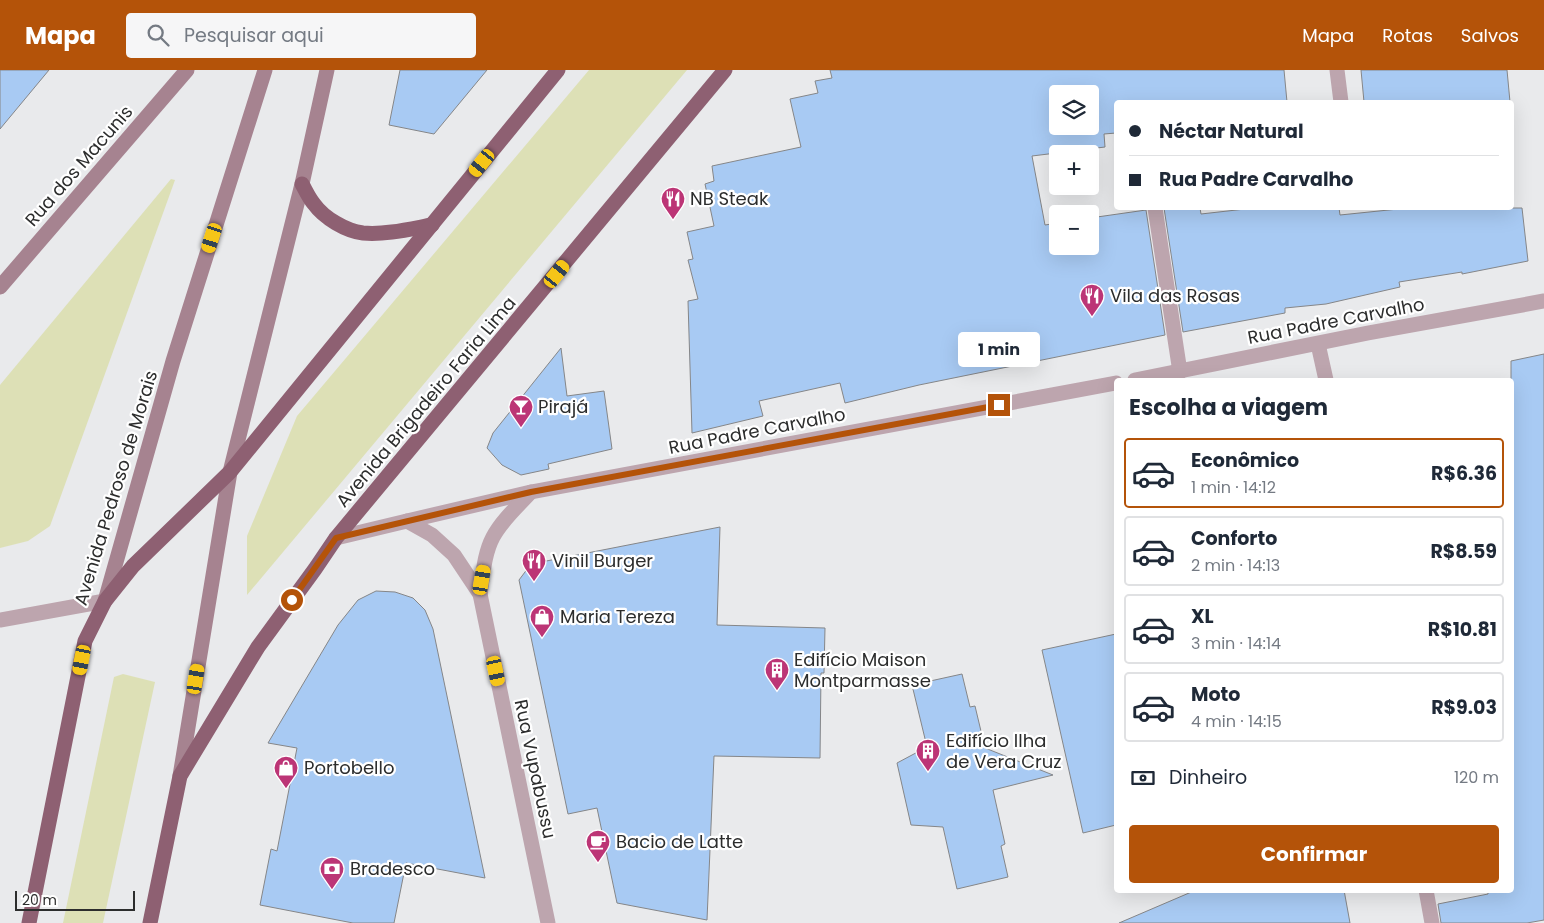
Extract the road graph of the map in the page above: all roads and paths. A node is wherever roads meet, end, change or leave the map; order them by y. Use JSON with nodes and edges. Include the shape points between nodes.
{"nodes":[{"id":1,"x":187,"y":70,"type":"edge"},
{"id":2,"x":265,"y":70,"type":"edge"},
{"id":3,"x":327,"y":70,"type":"edge"},
{"id":4,"x":558,"y":70,"type":"edge"},
{"id":5,"x":725,"y":70,"type":"edge"},
{"id":6,"x":1337,"y":70,"type":"edge"},
{"id":7,"x":1341,"y":100,"type":"edge"},
{"id":8,"x":302,"y":184,"type":"junction"},
{"id":9,"x":1155,"y":210,"type":"edge"},
{"id":10,"x":432,"y":225,"type":"junction"},
{"id":11,"x":0,"y":287,"type":"edge"},
{"id":12,"x":1544,"y":301,"type":"edge"},
{"id":13,"x":1318,"y":344,"type":"junction"},
{"id":14,"x":1180,"y":372,"type":"junction"},
{"id":15,"x":1146,"y":378,"type":"edge"},
{"id":16,"x":1326,"y":378,"type":"edge"},
{"id":17,"x":1114,"y":383,"type":"edge"},
{"id":18,"x":230,"y":472,"type":"junction"},
{"id":19,"x":531,"y":492,"type":"junction"},
{"id":20,"x":407,"y":521,"type":"junction"},
{"id":21,"x":336,"y":538,"type":"junction"},
{"id":22,"x":480,"y":594,"type":"junction"},
{"id":23,"x":104,"y":601,"type":"junction"},
{"id":24,"x":0,"y":620,"type":"edge"},
{"id":25,"x":180,"y":776,"type":"junction"},
{"id":26,"x":1427,"y":893,"type":"edge"},
{"id":27,"x":29,"y":923,"type":"edge"},
{"id":28,"x":150,"y":923,"type":"edge"},
{"id":29,"x":548,"y":923,"type":"edge"},
{"id":30,"x":1432,"y":923,"type":"edge"}],
"edges":[{"from":1,"to":11,"type":"main road","name":"Rua dos Macunis"},
{"from":2,"to":23,"type":"main road","name":"Avenida Pedroso de Morais","via":[[173,361]]},
{"from":3,"to":8,"type":"main road"},
{"from":4,"to":10,"type":"highway"},
{"from":5,"to":21,"type":"highway","name":"Avenida Brigadeiro Faria Lima"},
{"from":6,"to":7,"type":"street"},
{"from":8,"to":10,"type":"highway","via":[[324,214],[342,226],[362,233]]},
{"from":8,"to":18,"type":"main road"},
{"from":9,"to":14,"type":"street"},
{"from":10,"to":18,"type":"highway"},
{"from":12,"to":13,"type":"street","name":"Rua Padre Carvalho"},
{"from":13,"to":14,"type":"street","name":"Rua Padre Carvalho"},
{"from":13,"to":16,"type":"street"},
{"from":14,"to":15,"type":"street","name":"Rua Padre Carvalho"},
{"from":17,"to":19,"type":"street","name":"Rua Padre Carvalho"},
{"from":18,"to":23,"type":"highway","via":[[133,566]]},
{"from":18,"to":25,"type":"main road"},
{"from":19,"to":20,"type":"street","name":"Rua Padre Carvalho"},
{"from":19,"to":22,"type":"street","name":"Rua Vupabussu","via":[[492,538]]},
{"from":20,"to":21,"type":"street"},
{"from":20,"to":22,"type":"street","name":"Rua Vupabussu","via":[[432,535],[454,555]]},
{"from":21,"to":25,"type":"highway","name":"Avenida Brigadeiro Faria Lima","via":[[258,646]]},
{"from":22,"to":29,"type":"street","name":"Rua Vupabussu"},
{"from":23,"to":24,"type":"street"},
{"from":23,"to":27,"type":"highway","name":"Avenida Pedroso de Morais","via":[[85,641]]},
{"from":25,"to":28,"type":"highway"},
{"from":26,"to":30,"type":"street"}]}
